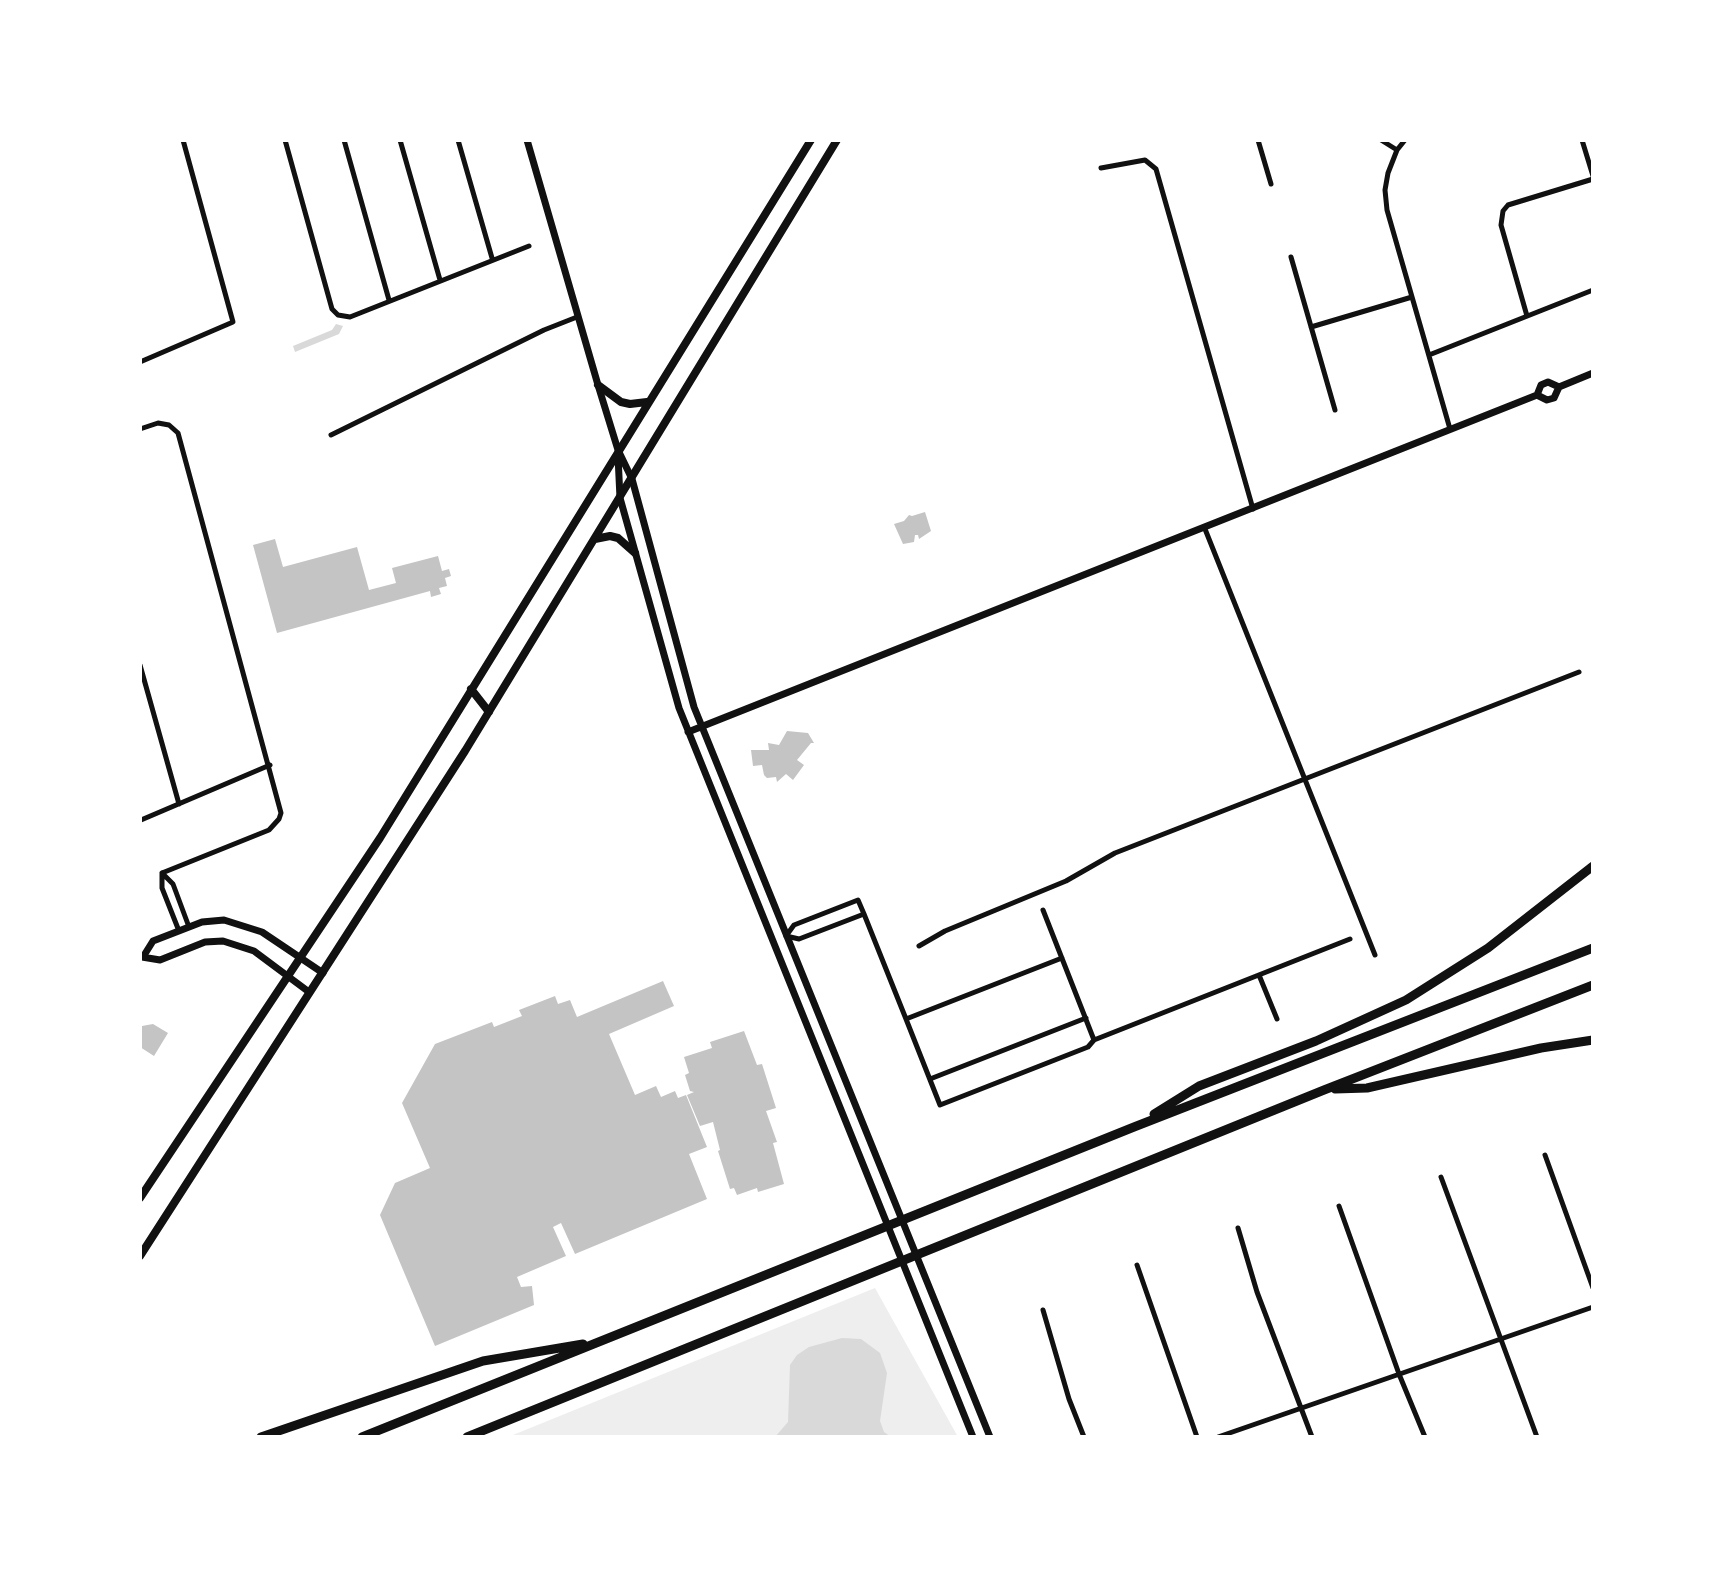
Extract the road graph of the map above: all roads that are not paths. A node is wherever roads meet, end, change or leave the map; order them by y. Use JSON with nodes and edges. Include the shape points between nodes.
{"nodes":[{"id":1,"x":183,"y":140,"type":"edge"},
{"id":2,"x":285,"y":140,"type":"edge"},
{"id":3,"x":344,"y":140,"type":"edge"},
{"id":4,"x":400,"y":140,"type":"edge"},
{"id":5,"x":458,"y":140,"type":"edge"},
{"id":6,"x":527,"y":140,"type":"edge"},
{"id":7,"x":811,"y":140,"type":"edge"},
{"id":8,"x":837,"y":140,"type":"edge"},
{"id":9,"x":1258,"y":140,"type":"edge"},
{"id":10,"x":1381,"y":140,"type":"edge"},
{"id":11,"x":1405,"y":140,"type":"edge"},
{"id":12,"x":1582,"y":140,"type":"edge"},
{"id":13,"x":1397,"y":150,"type":"junction"},
{"id":14,"x":1101,"y":168,"type":"dead end"},
{"id":15,"x":1593,"y":178,"type":"edge"},
{"id":16,"x":1271,"y":184,"type":"dead end"},
{"id":17,"x":529,"y":246,"type":"dead end"},
{"id":18,"x":1291,"y":257,"type":"dead end"},
{"id":19,"x":492,"y":258,"type":"junction"},
{"id":20,"x":440,"y":280,"type":"junction"},
{"id":21,"x":1593,"y":290,"type":"edge"},
{"id":22,"x":1412,"y":297,"type":"junction"},
{"id":23,"x":389,"y":300,"type":"junction"},
{"id":24,"x":1527,"y":316,"type":"junction"},
{"id":25,"x":577,"y":317,"type":"junction"},
{"id":26,"x":1311,"y":327,"type":"junction"},
{"id":27,"x":1429,"y":355,"type":"junction"},
{"id":28,"x":140,"y":362,"type":"edge"},
{"id":29,"x":1593,"y":373,"type":"edge"},
{"id":30,"x":598,"y":385,"type":"junction"},
{"id":31,"x":648,"y":401,"type":"junction"},
{"id":32,"x":1335,"y":410,"type":"dead end"},
{"id":33,"x":140,"y":429,"type":"edge"},
{"id":34,"x":1451,"y":430,"type":"junction"},
{"id":35,"x":331,"y":435,"type":"dead end"},
{"id":36,"x":618,"y":450,"type":"junction"},
{"id":37,"x":632,"y":479,"type":"junction"},
{"id":38,"x":620,"y":498,"type":"junction"},
{"id":39,"x":1254,"y":509,"type":"junction"},
{"id":40,"x":1205,"y":529,"type":"junction"},
{"id":41,"x":595,"y":540,"type":"junction"},
{"id":42,"x":635,"y":553,"type":"junction"},
{"id":43,"x":140,"y":665,"type":"edge"},
{"id":44,"x":1579,"y":672,"type":"dead end"},
{"id":45,"x":471,"y":689,"type":"junction"},
{"id":46,"x":489,"y":712,"type":"junction"},
{"id":47,"x":701,"y":727,"type":"junction"},
{"id":48,"x":688,"y":732,"type":"junction"},
{"id":49,"x":270,"y":765,"type":"junction"},
{"id":50,"x":1306,"y":778,"type":"junction"},
{"id":51,"x":724,"y":784,"type":"junction"},
{"id":52,"x":710,"y":789,"type":"junction"},
{"id":53,"x":179,"y":804,"type":"junction"},
{"id":54,"x":732,"y":804,"type":"junction"},
{"id":55,"x":718,"y":809,"type":"junction"},
{"id":56,"x":141,"y":820,"type":"edge"},
{"id":57,"x":753,"y":855,"type":"junction"},
{"id":58,"x":739,"y":861,"type":"junction"},
{"id":59,"x":1593,"y":866,"type":"edge"},
{"id":60,"x":758,"y":868,"type":"junction"},
{"id":61,"x":162,"y":873,"type":"junction"},
{"id":62,"x":744,"y":873,"type":"junction"},
{"id":63,"x":774,"y":907,"type":"junction"},
{"id":64,"x":1043,"y":910,"type":"dead end"},
{"id":65,"x":760,"y":912,"type":"junction"},
{"id":66,"x":864,"y":914,"type":"junction"},
{"id":67,"x":189,"y":927,"type":"junction"},
{"id":68,"x":179,"y":931,"type":"junction"},
{"id":69,"x":786,"y":936,"type":"junction"},
{"id":70,"x":1350,"y":939,"type":"dead end"},
{"id":71,"x":772,"y":941,"type":"junction"},
{"id":72,"x":919,"y":946,"type":"dead end"},
{"id":73,"x":1593,"y":948,"type":"edge"},
{"id":74,"x":1375,"y":955,"type":"dead end"},
{"id":75,"x":300,"y":956,"type":"junction"},
{"id":76,"x":142,"y":958,"type":"edge"},
{"id":77,"x":1062,"y":958,"type":"junction"},
{"id":78,"x":323,"y":973,"type":"junction"},
{"id":79,"x":288,"y":975,"type":"junction"},
{"id":80,"x":1259,"y":975,"type":"junction"},
{"id":81,"x":1593,"y":985,"type":"edge"},
{"id":82,"x":309,"y":992,"type":"junction"},
{"id":83,"x":1086,"y":1018,"type":"junction"},
{"id":84,"x":906,"y":1019,"type":"junction"},
{"id":85,"x":1277,"y":1019,"type":"dead end"},
{"id":86,"x":1094,"y":1040,"type":"junction"},
{"id":87,"x":1593,"y":1040,"type":"edge"},
{"id":88,"x":930,"y":1079,"type":"junction"},
{"id":89,"x":1324,"y":1090,"type":"junction"},
{"id":90,"x":1134,"y":1127,"type":"junction"},
{"id":91,"x":1545,"y":1155,"type":"dead end"},
{"id":92,"x":1441,"y":1177,"type":"dead end"},
{"id":93,"x":140,"y":1198,"type":"edge"},
{"id":94,"x":1339,"y":1206,"type":"dead end"},
{"id":95,"x":1238,"y":1228,"type":"dead end"},
{"id":96,"x":140,"y":1256,"type":"edge"},
{"id":97,"x":1137,"y":1265,"type":"dead end"},
{"id":98,"x":1593,"y":1288,"type":"edge"},
{"id":99,"x":1593,"y":1307,"type":"edge"},
{"id":100,"x":1043,"y":1310,"type":"dead end"},
{"id":101,"x":1501,"y":1339,"type":"junction"},
{"id":102,"x":601,"y":1341,"type":"junction"},
{"id":103,"x":1399,"y":1374,"type":"junction"},
{"id":104,"x":1301,"y":1408,"type":"junction"},
{"id":105,"x":261,"y":1437,"type":"edge"},
{"id":106,"x":362,"y":1437,"type":"edge"},
{"id":107,"x":467,"y":1437,"type":"edge"},
{"id":108,"x":973,"y":1437,"type":"edge"},
{"id":109,"x":990,"y":1437,"type":"edge"},
{"id":110,"x":1084,"y":1437,"type":"edge"},
{"id":111,"x":1197,"y":1437,"type":"edge"},
{"id":112,"x":1218,"y":1437,"type":"edge"},
{"id":113,"x":1312,"y":1437,"type":"edge"},
{"id":114,"x":1425,"y":1437,"type":"edge"},
{"id":115,"x":1537,"y":1437,"type":"edge"}],
"edges":[{"from":1,"to":28,"type":"street","via":[[233,322]]},
{"from":2,"to":23,"type":"street","via":[[332,309],[350,317]]},
{"from":3,"to":23,"type":"street"},
{"from":4,"to":20,"type":"street"},
{"from":5,"to":19,"type":"street"},
{"from":6,"to":25,"type":"main road"},
{"from":7,"to":31,"type":"main road"},
{"from":8,"to":37,"type":"main road"},
{"from":9,"to":16,"type":"street"},
{"from":10,"to":13,"type":"street"},
{"from":11,"to":13,"type":"street"},
{"from":12,"to":15,"type":"street"},
{"from":13,"to":22,"type":"street","via":[[1385,190],[1387,210]]},
{"from":14,"to":39,"type":"street","via":[[1145,160],[1156,169]]},
{"from":15,"to":24,"type":"street","via":[[1503,211],[1501,225]]},
{"from":17,"to":19,"type":"street"},
{"from":18,"to":26,"type":"street"},
{"from":19,"to":20,"type":"street"},
{"from":20,"to":23,"type":"street"},
{"from":21,"to":24,"type":"street"},
{"from":22,"to":26,"type":"street"},
{"from":22,"to":27,"type":"street"},
{"from":24,"to":27,"type":"street"},
{"from":25,"to":30,"type":"main road"},
{"from":25,"to":35,"type":"street"},
{"from":26,"to":32,"type":"street"},
{"from":27,"to":34,"type":"street"},
{"from":29,"to":34,"type":"main road","via":[[1559,387],[1554,398],[1537,395]]},
{"from":30,"to":31,"type":"main road","via":[[621,402]]},
{"from":30,"to":36,"type":"main road"},
{"from":31,"to":36,"type":"main road"},
{"from":33,"to":49,"type":"street","via":[[158,423],[178,433]]},
{"from":34,"to":39,"type":"main road"},
{"from":36,"to":37,"type":"main road"},
{"from":36,"to":38,"type":"main road"},
{"from":36,"to":45,"type":"main road"},
{"from":37,"to":38,"type":"main road"},
{"from":37,"to":47,"type":"main road"},
{"from":38,"to":41,"type":"main road"},
{"from":38,"to":42,"type":"main road"},
{"from":39,"to":40,"type":"main road"},
{"from":40,"to":47,"type":"main road"},
{"from":40,"to":50,"type":"street"},
{"from":41,"to":42,"type":"main road","via":[[618,538]]},
{"from":41,"to":46,"type":"main road"},
{"from":42,"to":48,"type":"main road"},
{"from":43,"to":53,"type":"street"},
{"from":44,"to":50,"type":"street"},
{"from":45,"to":46,"type":"main road"},
{"from":45,"to":75,"type":"main road"},
{"from":46,"to":78,"type":"main road"},
{"from":47,"to":48,"type":"main road"},
{"from":47,"to":51,"type":"main road"},
{"from":48,"to":52,"type":"main road"},
{"from":49,"to":53,"type":"street"},
{"from":49,"to":61,"type":"street","via":[[280,804],[279,819],[269,830]]},
{"from":50,"to":72,"type":"street","via":[[1115,853],[1066,881]]},
{"from":50,"to":74,"type":"street"},
{"from":51,"to":52,"type":"main road"},
{"from":51,"to":54,"type":"main road"},
{"from":52,"to":55,"type":"main road"},
{"from":53,"to":56,"type":"street"},
{"from":54,"to":55,"type":"main road"},
{"from":54,"to":57,"type":"main road"},
{"from":55,"to":58,"type":"main road"},
{"from":57,"to":58,"type":"main road"},
{"from":57,"to":60,"type":"main road"},
{"from":58,"to":62,"type":"main road"},
{"from":59,"to":90,"type":"highway","via":[[1488,948],[1406,1000],[1199,1086]]},
{"from":60,"to":62,"type":"main road"},
{"from":60,"to":63,"type":"main road"},
{"from":61,"to":67,"type":"street","via":[[173,884]]},
{"from":61,"to":68,"type":"street","via":[[162,888]]},
{"from":62,"to":65,"type":"main road"},
{"from":63,"to":65,"type":"main road"},
{"from":63,"to":69,"type":"main road"},
{"from":64,"to":77,"type":"street"},
{"from":65,"to":71,"type":"main road"},
{"from":66,"to":69,"type":"street","via":[[799,939]]},
{"from":66,"to":69,"type":"street","via":[[858,900],[794,925]]},
{"from":66,"to":84,"type":"street"},
{"from":67,"to":68,"type":"main road"},
{"from":67,"to":75,"type":"main road","via":[[224,920],[242,924]]},
{"from":68,"to":76,"type":"main road","via":[[153,941]]},
{"from":69,"to":71,"type":"main road"},
{"from":69,"to":109,"type":"main road"},
{"from":70,"to":80,"type":"street"},
{"from":71,"to":108,"type":"main road"},
{"from":73,"to":90,"type":"highway"},
{"from":75,"to":78,"type":"main road"},
{"from":75,"to":79,"type":"main road"},
{"from":76,"to":79,"type":"main road","via":[[160,960],[205,942],[223,941],[254,951]]},
{"from":77,"to":83,"type":"street"},
{"from":77,"to":84,"type":"street"},
{"from":78,"to":82,"type":"main road"},
{"from":79,"to":82,"type":"main road"},
{"from":79,"to":93,"type":"main road"},
{"from":80,"to":85,"type":"street"},
{"from":80,"to":86,"type":"street"},
{"from":81,"to":89,"type":"highway"},
{"from":82,"to":96,"type":"main road"},
{"from":83,"to":86,"type":"street"},
{"from":83,"to":88,"type":"street"},
{"from":84,"to":88,"type":"street"},
{"from":86,"to":88,"type":"street","via":[[1088,1047],[940,1105]]},
{"from":87,"to":89,"type":"highway","via":[[1367,1088]]},
{"from":89,"to":107,"type":"highway"},
{"from":90,"to":102,"type":"highway"},
{"from":91,"to":98,"type":"street"},
{"from":92,"to":101,"type":"street"},
{"from":94,"to":103,"type":"street"},
{"from":95,"to":104,"type":"street"},
{"from":97,"to":111,"type":"street"},
{"from":99,"to":101,"type":"street"},
{"from":100,"to":110,"type":"street"},
{"from":101,"to":103,"type":"street"},
{"from":101,"to":115,"type":"street"},
{"from":102,"to":105,"type":"highway","via":[[483,1361]]},
{"from":102,"to":106,"type":"highway"},
{"from":103,"to":104,"type":"street"},
{"from":103,"to":114,"type":"street"},
{"from":104,"to":112,"type":"street"},
{"from":104,"to":113,"type":"street"}]}
